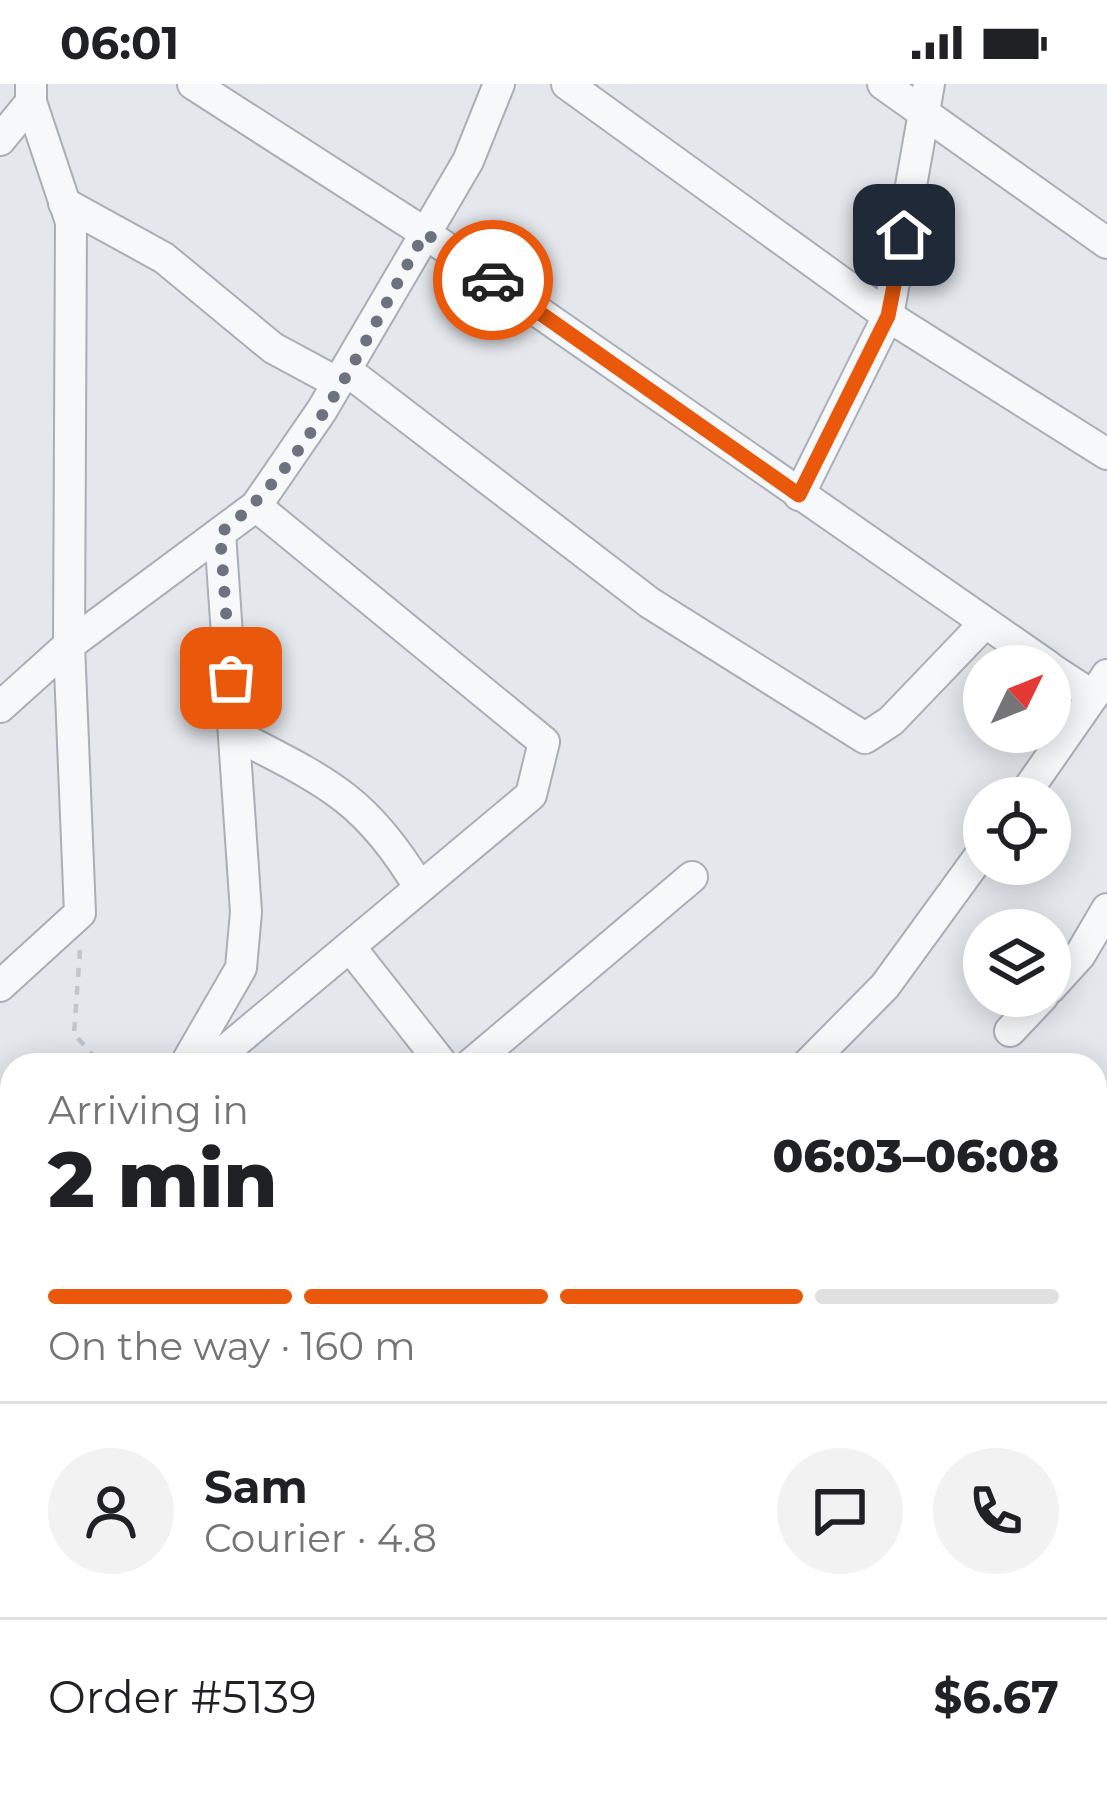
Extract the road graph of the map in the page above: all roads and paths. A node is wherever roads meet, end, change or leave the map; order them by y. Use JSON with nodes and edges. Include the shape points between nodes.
{"nodes":[{"id":1,"x":193,"y":84,"type":"edge"},
{"id":2,"x":499,"y":84,"type":"edge"},
{"id":3,"x":567,"y":84,"type":"edge"},
{"id":4,"x":883,"y":84,"type":"edge"},
{"id":5,"x":31,"y":93,"type":"edge"},
{"id":6,"x":928,"y":98,"type":"edge"},
{"id":7,"x":0,"y":140,"type":"edge"},
{"id":8,"x":64,"y":203,"type":"junction"},
{"id":9,"x":425,"y":233,"type":"junction"},
{"id":10,"x":1107,"y":243,"type":"edge"},
{"id":11,"x":888,"y":316,"type":"junction"},
{"id":12,"x":342,"y":376,"type":"junction"},
{"id":13,"x":1107,"y":454,"type":"edge"},
{"id":14,"x":799,"y":495,"type":"junction"},
{"id":15,"x":256,"y":506,"type":"junction"},
{"id":16,"x":220,"y":533,"type":"junction"},
{"id":17,"x":983,"y":624,"type":"junction"},
{"id":18,"x":69,"y":645,"type":"junction"},
{"id":19,"x":1015,"y":645,"type":"edge"},
{"id":20,"x":1071,"y":675,"type":"edge"},
{"id":21,"x":1100,"y":685,"type":"edge"},
{"id":22,"x":0,"y":706,"type":"edge"},
{"id":23,"x":236,"y":735,"type":"junction"},
{"id":24,"x":1036,"y":777,"type":"edge"},
{"id":25,"x":692,"y":877,"type":"dead end"},
{"id":26,"x":963,"y":879,"type":"edge"},
{"id":27,"x":419,"y":887,"type":"junction"},
{"id":28,"x":1107,"y":909,"type":"edge"},
{"id":29,"x":80,"y":913,"type":"junction"},
{"id":30,"x":350,"y":947,"type":"junction"},
{"id":31,"x":1094,"y":958,"type":"edge"},
{"id":32,"x":0,"y":986,"type":"edge"},
{"id":33,"x":1023,"y":1017,"type":"edge"},
{"id":34,"x":1010,"y":1031,"type":"dead end"},
{"id":35,"x":91,"y":1053,"type":"edge"},
{"id":36,"x":191,"y":1053,"type":"edge"},
{"id":37,"x":222,"y":1053,"type":"edge"},
{"id":38,"x":434,"y":1053,"type":"edge"},
{"id":39,"x":484,"y":1053,"type":"edge"},
{"id":40,"x":819,"y":1053,"type":"edge"}],
"edges":[{"from":1,"to":9,"type":"street"},
{"from":2,"to":9,"type":"street","via":[[468,161]]},
{"from":3,"to":11,"type":"street"},
{"from":4,"to":6,"type":"street"},
{"from":5,"to":7,"type":"street"},
{"from":5,"to":8,"type":"street"},
{"from":6,"to":10,"type":"street"},
{"from":6,"to":11,"type":"street"},
{"from":8,"to":12,"type":"street","via":[[164,258],[260,338]]},
{"from":8,"to":18,"type":"street","via":[[74,377]]},
{"from":9,"to":12,"type":"street"},
{"from":9,"to":14,"type":"street"},
{"from":11,"to":13,"type":"street"},
{"from":11,"to":14,"type":"street"},
{"from":12,"to":15,"type":"street"},
{"from":12,"to":17,"type":"street","via":[[650,603],[866,738]]},
{"from":14,"to":17,"type":"street"},
{"from":15,"to":16,"type":"street"},
{"from":15,"to":27,"type":"street","via":[[544,742],[531,795]]},
{"from":16,"to":18,"type":"street"},
{"from":16,"to":23,"type":"street"},
{"from":17,"to":19,"type":"street"},
{"from":18,"to":22,"type":"street"},
{"from":18,"to":29,"type":"street"},
{"from":20,"to":21,"type":"street"},
{"from":21,"to":24,"type":"street"},
{"from":23,"to":27,"type":"street","via":[[319,778],[377,822]]},
{"from":23,"to":36,"type":"street","via":[[246,860],[242,968]]},
{"from":25,"to":39,"type":"street"},
{"from":26,"to":40,"type":"street","via":[[884,986]]},
{"from":27,"to":30,"type":"street"},
{"from":28,"to":31,"type":"street"},
{"from":29,"to":32,"type":"street"},
{"from":29,"to":35,"type":"path","via":[[74,1034]]},
{"from":30,"to":37,"type":"street"},
{"from":30,"to":38,"type":"street"},
{"from":33,"to":34,"type":"street"}]}
